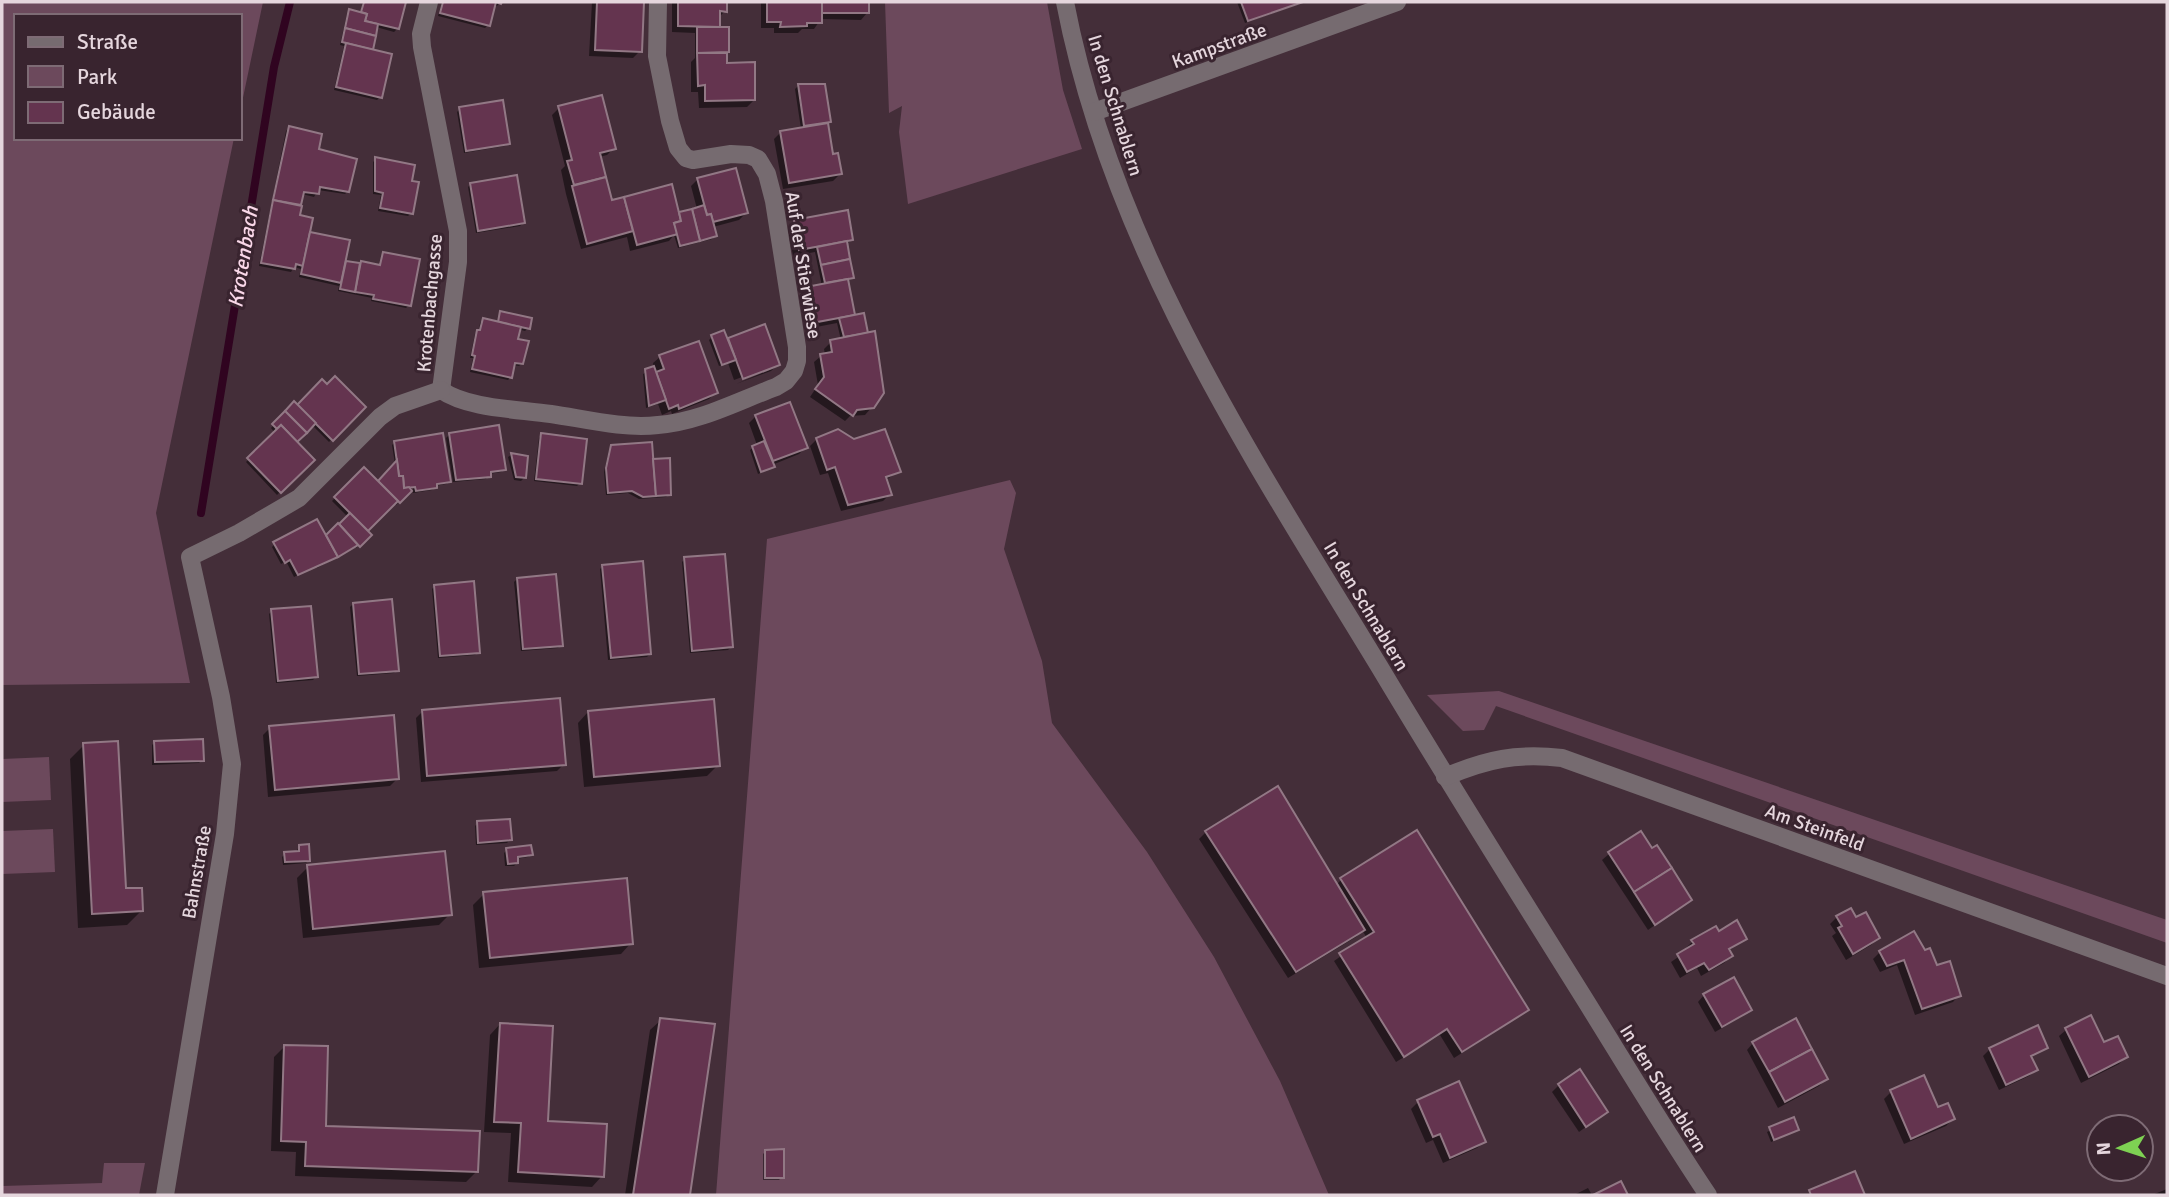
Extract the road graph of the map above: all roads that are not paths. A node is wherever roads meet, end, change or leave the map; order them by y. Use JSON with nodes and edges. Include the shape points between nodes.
{"nodes":[{"id":1,"x":429,"y":2,"type":"edge"},
{"id":2,"x":659,"y":2,"type":"edge"},
{"id":3,"x":1065,"y":2,"type":"edge"},
{"id":4,"x":1397,"y":2,"type":"edge"},
{"id":5,"x":1094,"y":112,"type":"junction"},
{"id":6,"x":441,"y":390,"type":"junction"},
{"id":7,"x":190,"y":557,"type":"joint"},
{"id":8,"x":1446,"y":777,"type":"junction"},
{"id":9,"x":2167,"y":976,"type":"edge"},
{"id":10,"x":165,"y":1195,"type":"edge"},
{"id":11,"x":1708,"y":1195,"type":"edge"}],
"edges":[{"from":1,"to":6,"type":"street","name":"Krotenbachgasse","via":[[422,47],[458,246]]},
{"from":2,"to":6,"type":"street","name":"Auf der Stierwiese","via":[[657,56],[678,148],[693,160],[749,155],[758,159],[767,174],[794,326],[794,371],[776,387],[696,417],[660,425],[612,423],[481,404]]},
{"from":3,"to":5,"type":"street","name":"In den Schnablern"},
{"from":4,"to":5,"type":"street","name":"Kampstraße"},
{"from":5,"to":8,"type":"street","name":"In den Schnablern","via":[[1134,226],[1233,425]]},
{"from":6,"to":7,"type":"street","name":"Krotenbachgasse","via":[[395,406],[299,498]]},
{"from":7,"to":10,"type":"street","name":"Bahnstraße","via":[[222,696],[232,764],[225,834]]},
{"from":8,"to":9,"type":"street","name":"Am Steinfeld","via":[[1495,758],[1562,758]]},
{"from":8,"to":11,"type":"street","name":"In den Schnablern"}]}
